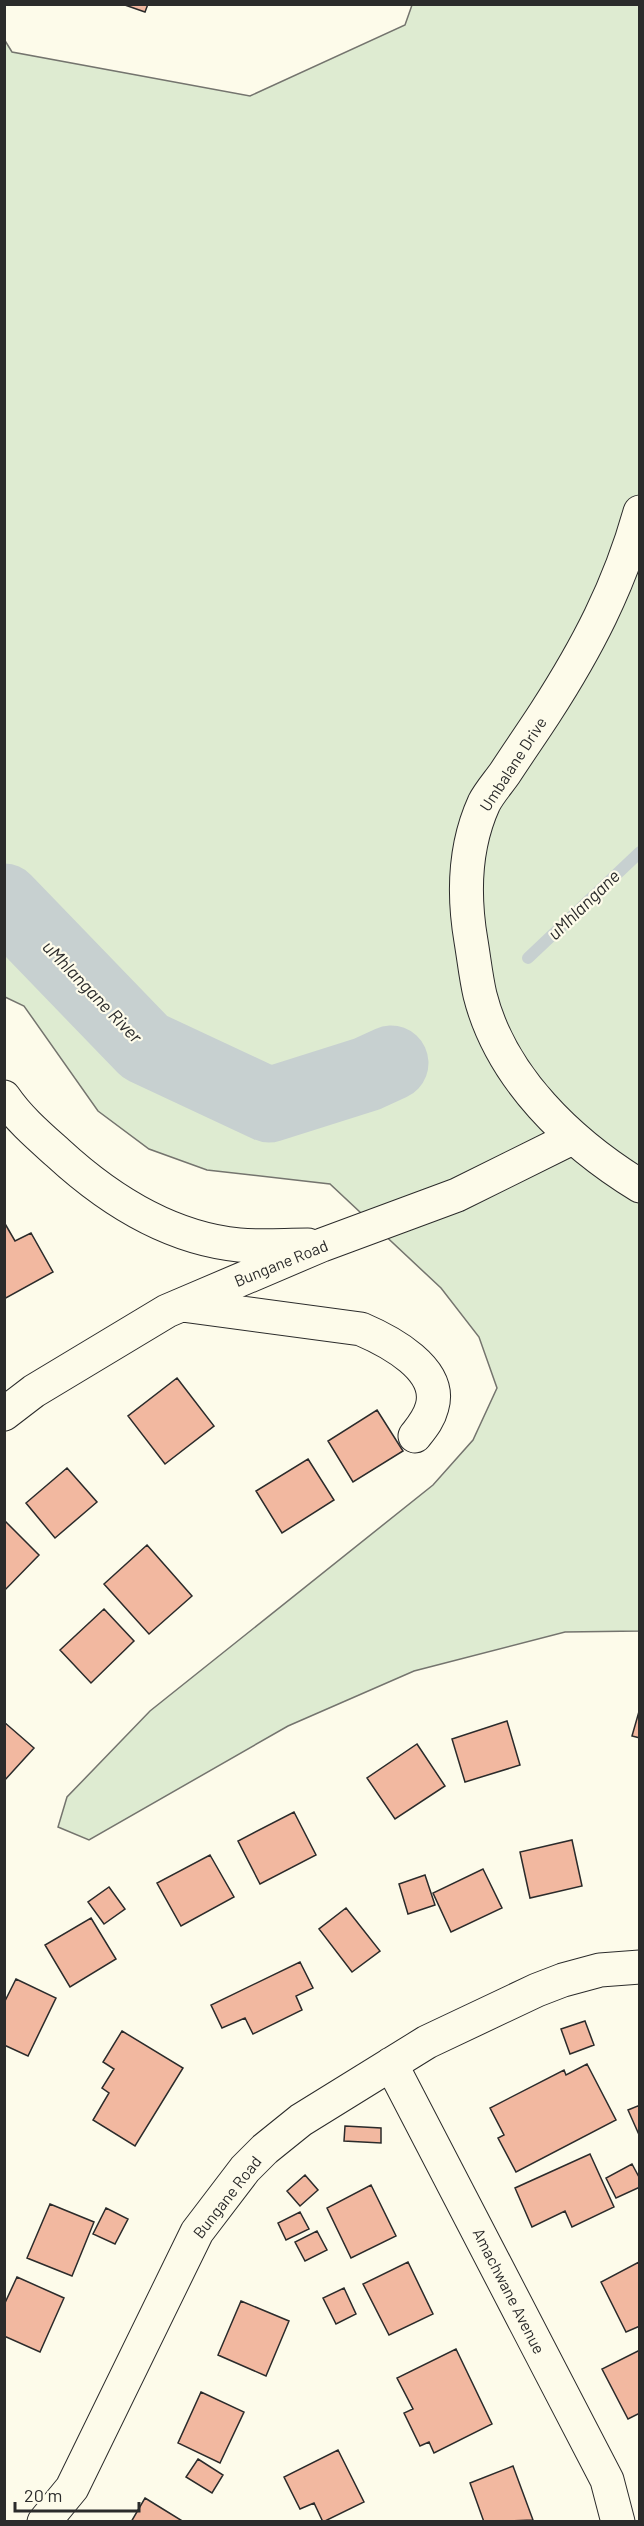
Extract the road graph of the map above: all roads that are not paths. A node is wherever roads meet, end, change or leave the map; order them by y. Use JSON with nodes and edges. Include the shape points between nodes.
{"nodes":[{"id":1,"x":639,"y":512,"type":"edge"},
{"id":2,"x":4,"y":1097,"type":"edge"},
{"id":3,"x":572,"y":1138,"type":"junction"},
{"id":4,"x":639,"y":1186,"type":"edge"},
{"id":5,"x":322,"y":1245,"type":"junction"},
{"id":6,"x":180,"y":1305,"type":"junction"},
{"id":7,"x":4,"y":1414,"type":"edge"},
{"id":8,"x":415,"y":1436,"type":"dead end"},
{"id":9,"x":639,"y":1967,"type":"edge"},
{"id":10,"x":391,"y":2064,"type":"junction"},
{"id":11,"x":44,"y":2522,"type":"edge"},
{"id":12,"x":618,"y":2522,"type":"edge"}],
"edges":[{"from":1,"to":3,"type":"street","name":"Umbalane Drive","via":[[606,609],[547,710],[485,801],[467,858],[469,932],[480,997],[524,1085]]},
{"from":2,"to":5,"type":"street","via":[[14,1112],[83,1176],[162,1226],[240,1245]]},
{"from":3,"to":4,"type":"street","name":"Umbalane Drive"},
{"from":3,"to":5,"type":"street","name":"Bungane Road","via":[[457,1195]]},
{"from":5,"to":6,"type":"street","name":"Bungane Road"},
{"from":6,"to":7,"type":"street","name":"Bungane Road","via":[[80,1362]]},
{"from":6,"to":8,"type":"street","via":[[360,1329],[375,1335],[428,1377],[433,1405]]},
{"from":9,"to":10,"type":"street","name":"Bungane Road","via":[[600,1970],[537,1990],[427,2042]]},
{"from":10,"to":11,"type":"street","name":"Bungane Road","via":[[301,2120],[245,2169],[213,2209],[191,2242],[72,2488]]},
{"from":10,"to":12,"type":"street","name":"Amachwane Avenue","via":[[607,2480]]}]}
